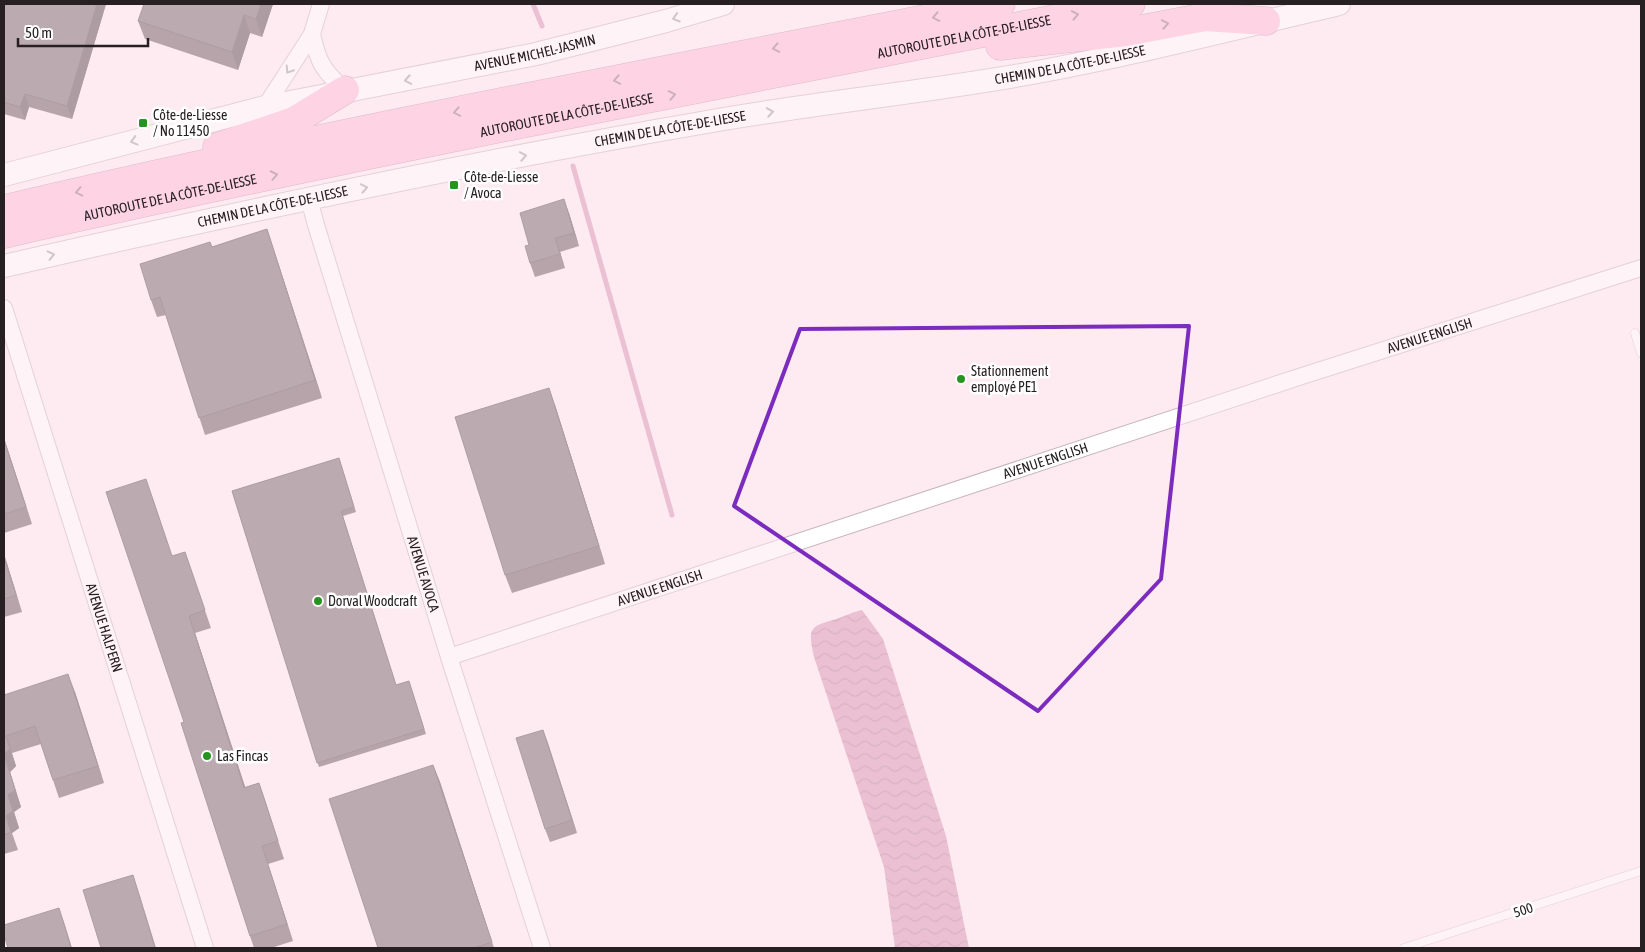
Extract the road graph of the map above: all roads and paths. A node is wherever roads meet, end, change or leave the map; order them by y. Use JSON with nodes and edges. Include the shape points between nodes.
{"nodes":[{"id":1,"x":321,"y":4,"type":"edge"},
{"id":2,"x":723,"y":4,"type":"edge"},
{"id":3,"x":1000,"y":4,"type":"edge"},
{"id":4,"x":1131,"y":4,"type":"edge"},
{"id":5,"x":1339,"y":4,"type":"edge"},
{"id":6,"x":1266,"y":21,"type":"junction"},
{"id":7,"x":312,"y":34,"type":"junction"},
{"id":8,"x":822,"y":66,"type":"junction"},
{"id":9,"x":345,"y":90,"type":"junction"},
{"id":10,"x":265,"y":107,"type":"junction"},
{"id":11,"x":4,"y":176,"type":"edge"},
{"id":12,"x":126,"y":180,"type":"junction"},
{"id":13,"x":309,"y":199,"type":"junction"},
{"id":14,"x":4,"y":210,"type":"edge"},
{"id":15,"x":4,"y":234,"type":"edge"},
{"id":16,"x":4,"y":266,"type":"edge"},
{"id":17,"x":1641,"y":268,"type":"edge"},
{"id":18,"x":4,"y":308,"type":"edge"},
{"id":19,"x":1636,"y":333,"type":"dead end"},
{"id":20,"x":1641,"y":353,"type":"edge"},
{"id":21,"x":450,"y":657,"type":"junction"},
{"id":22,"x":1641,"y":871,"type":"edge"},
{"id":23,"x":205,"y":948,"type":"edge"},
{"id":24,"x":542,"y":948,"type":"edge"},
{"id":25,"x":1404,"y":948,"type":"edge"}],
"edges":[{"from":1,"to":7,"type":"street"},
{"from":2,"to":9,"type":"main road","name":"AVENUE MICHEL-JASMIN","one_way":true,"via":[[536,54]]},
{"from":3,"to":12,"type":"highway","name":"AUTOROUTE DE LA CÔTE-DE-LIESSE","one_way":true},
{"from":8,"to":4,"type":"highway","name":"AUTOROUTE DE LA CÔTE-DE-LIESSE","one_way":true},
{"from":5,"to":6,"type":"main road","name":"CHEMIN DE LA CÔTE-DE-LIESSE"},
{"from":8,"to":6,"type":"highway","one_way":true,"via":[[1126,32],[1205,16]]},
{"from":13,"to":6,"type":"main road","name":"CHEMIN DE LA CÔTE-DE-LIESSE","one_way":true,"via":[[700,123],[1032,73]]},
{"from":7,"to":9,"type":"street","via":[[317,56],[327,74]]},
{"from":7,"to":10,"type":"street","one_way":true},
{"from":15,"to":8,"type":"highway","name":"AUTOROUTE DE LA CÔTE-DE-LIESSE","one_way":true,"via":[[205,189]]},
{"from":9,"to":10,"type":"main road"},
{"from":9,"to":12,"type":"highway","via":[[294,121]]},
{"from":10,"to":11,"type":"main road","one_way":true},
{"from":12,"to":14,"type":"highway","name":"AUTOROUTE DE LA CÔTE-DE-LIESSE","one_way":true},
{"from":16,"to":13,"type":"main road","name":"CHEMIN DE LA CÔTE-DE-LIESSE","one_way":true},
{"from":13,"to":21,"type":"street","name":"AVENUE AVOCA"},
{"from":17,"to":21,"type":"street","name":"AVENUE ENGLISH","via":[[1302,376]]},
{"from":18,"to":23,"type":"street","name":"AVENUE HALPERN"},
{"from":19,"to":20,"type":"lane"},
{"from":21,"to":24,"type":"street","name":"AVENUE AVOCA"},
{"from":22,"to":25,"type":"lane","name":"500"}]}
